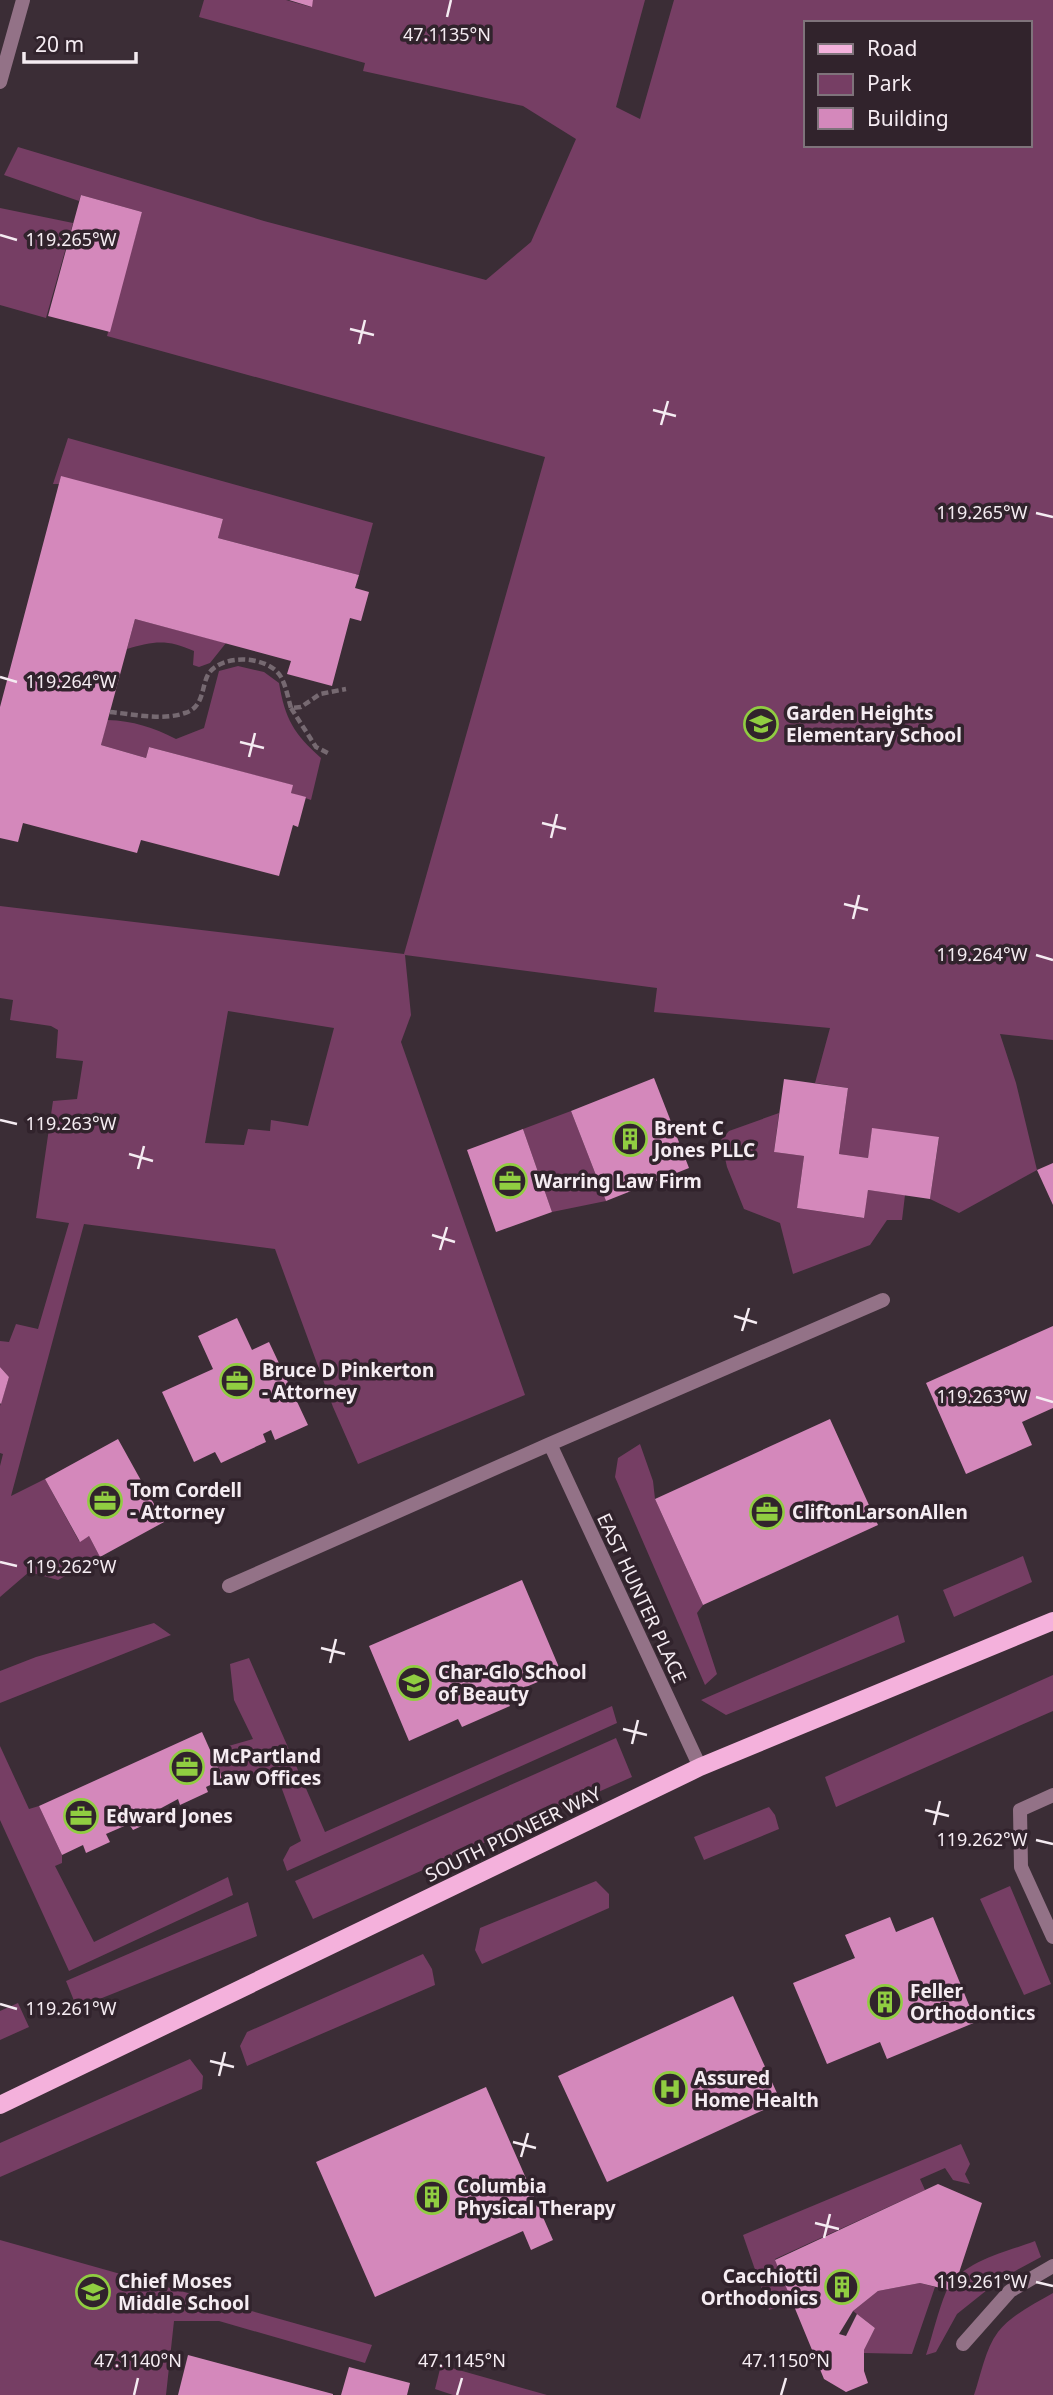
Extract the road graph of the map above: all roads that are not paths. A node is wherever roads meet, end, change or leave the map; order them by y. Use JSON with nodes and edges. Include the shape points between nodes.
{"nodes":[{"id":1,"x":23,"y":0,"type":"edge"},
{"id":2,"x":0,"y":82,"type":"edge"},
{"id":3,"x":883,"y":1300,"type":"dead end"},
{"id":4,"x":550,"y":1444,"type":"junction"},
{"id":5,"x":229,"y":1586,"type":"dead end"},
{"id":6,"x":1053,"y":1621,"type":"edge"},
{"id":7,"x":700,"y":1767,"type":"junction"},
{"id":8,"x":1053,"y":1796,"type":"edge"},
{"id":9,"x":1053,"y":1937,"type":"edge"},
{"id":10,"x":0,"y":2105,"type":"edge"},
{"id":11,"x":1053,"y":2266,"type":"edge"},
{"id":12,"x":963,"y":2344,"type":"dead end"}],
"edges":[{"from":1,"to":2,"type":"street"},
{"from":3,"to":4,"type":"street"},
{"from":4,"to":5,"type":"street"},
{"from":4,"to":7,"type":"street","name":"EAST HUNTER PLACE"},
{"from":6,"to":7,"type":"main road","name":"SOUTH PIONEER WAY"},
{"from":7,"to":10,"type":"main road","name":"SOUTH PIONEER WAY"},
{"from":8,"to":9,"type":"street","via":[[1020,1810],[1021,1867]]},
{"from":11,"to":12,"type":"street","via":[[1010,2291]]}]}
